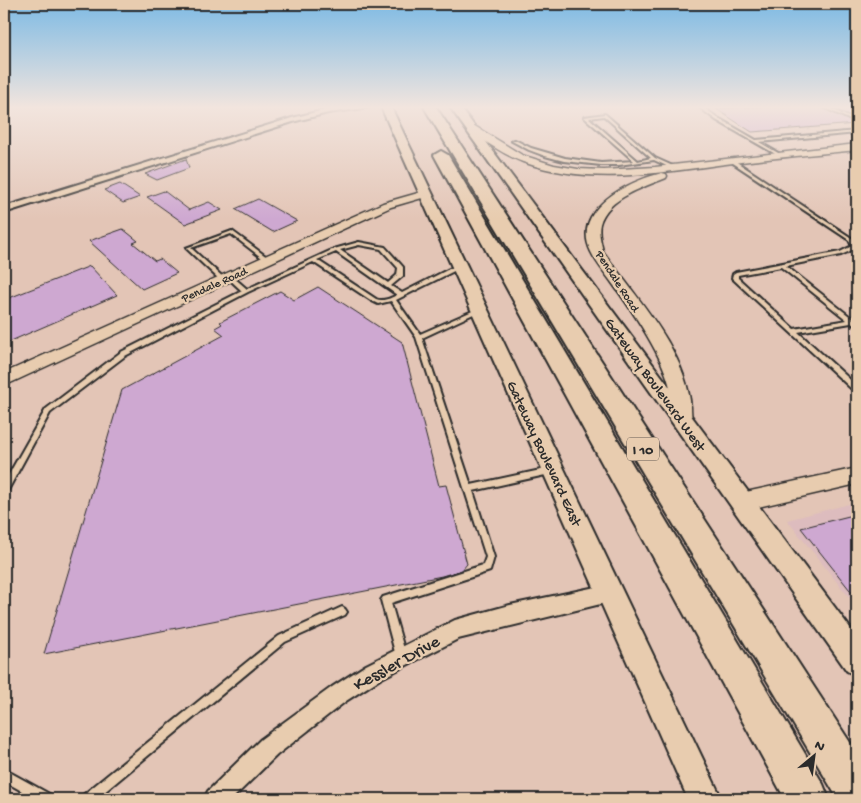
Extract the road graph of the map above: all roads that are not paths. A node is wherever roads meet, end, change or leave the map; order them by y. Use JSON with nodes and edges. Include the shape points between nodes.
{"nodes":[{"id":1,"x":213,"y":144,"type":"edge"},
{"id":2,"x":403,"y":144,"type":"edge"},
{"id":3,"x":434,"y":144,"type":"edge"},
{"id":4,"x":453,"y":144,"type":"edge"},
{"id":5,"x":482,"y":144,"type":"edge"},
{"id":6,"x":497,"y":144,"type":"edge"},
{"id":7,"x":521,"y":144,"type":"edge"},
{"id":8,"x":617,"y":144,"type":"edge"},
{"id":9,"x":638,"y":144,"type":"edge"},
{"id":10,"x":761,"y":144,"type":"edge"},
{"id":11,"x":857,"y":147,"type":"edge"},
{"id":12,"x":779,"y":155,"type":"junction"},
{"id":13,"x":654,"y":159,"type":"junction"},
{"id":14,"x":731,"y":160,"type":"junction"},
{"id":15,"x":636,"y":162,"type":"junction"},
{"id":16,"x":696,"y":166,"type":"junction"},
{"id":17,"x":674,"y":168,"type":"junction"},
{"id":18,"x":426,"y":194,"type":"junction"},
{"id":19,"x":4,"y":210,"type":"edge"},
{"id":20,"x":336,"y":250,"type":"junction"},
{"id":21,"x":268,"y":260,"type":"junction"},
{"id":22,"x":313,"y":260,"type":"junction"},
{"id":23,"x":783,"y":266,"type":"junction"},
{"id":24,"x":459,"y":267,"type":"junction"},
{"id":25,"x":226,"y":278,"type":"junction"},
{"id":26,"x":388,"y":286,"type":"junction"},
{"id":27,"x":246,"y":291,"type":"junction"},
{"id":28,"x":401,"y":295,"type":"junction"},
{"id":29,"x":393,"y":300,"type":"junction"},
{"id":30,"x":479,"y":310,"type":"junction"},
{"id":31,"x":854,"y":323,"type":"edge"},
{"id":32,"x":792,"y":331,"type":"junction"},
{"id":33,"x":419,"y":337,"type":"junction"},
{"id":34,"x":4,"y":380,"type":"edge"},
{"id":35,"x":857,"y":390,"type":"edge"},
{"id":36,"x":682,"y":421,"type":"junction"},
{"id":37,"x":553,"y":470,"type":"junction"},
{"id":38,"x":857,"y":476,"type":"edge"},
{"id":39,"x":468,"y":489,"type":"junction"},
{"id":40,"x":4,"y":490,"type":"edge"},
{"id":41,"x":741,"y":502,"type":"junction"},
{"id":42,"x":610,"y":593,"type":"junction"},
{"id":43,"x":342,"y":612,"type":"dead end"},
{"id":44,"x":402,"y":657,"type":"junction"},
{"id":45,"x":857,"y":662,"type":"edge"},
{"id":46,"x":4,"y":775,"type":"edge"},
{"id":47,"x":857,"y":791,"type":"edge"},
{"id":48,"x":47,"y":799,"type":"edge"},
{"id":49,"x":87,"y":799,"type":"edge"},
{"id":50,"x":216,"y":799,"type":"edge"},
{"id":51,"x":705,"y":799,"type":"edge"},
{"id":52,"x":808,"y":799,"type":"edge"}],
"edges":[{"from":1,"to":19,"type":"street"},
{"from":2,"to":18,"type":"main road","name":"Gateway Boulevard East"},
{"from":3,"to":52,"type":"highway","number":"I 10"},
{"from":4,"to":47,"type":"highway","number":"I 10"},
{"from":5,"to":36,"type":"main road","name":"Gateway Boulevard West"},
{"from":6,"to":17,"type":"street","name":"Pendale Road","via":[[510,153],[552,167],[583,172],[613,174]]},
{"from":7,"to":15,"type":"lane","via":[[570,160],[605,164]]},
{"from":8,"to":15,"type":"lane"},
{"from":9,"to":13,"type":"lane"},
{"from":10,"to":12,"type":"lane"},
{"from":11,"to":12,"type":"street","name":"Pendale Road"},
{"from":12,"to":14,"type":"street","name":"Pendale Road"},
{"from":13,"to":15,"type":"lane"},
{"from":13,"to":17,"type":"lane"},
{"from":14,"to":16,"type":"street","name":"Pendale Road"},
{"from":14,"to":23,"type":"lane","via":[[851,239],[855,247]]},
{"from":16,"to":17,"type":"street","name":"Pendale Road"},
{"from":16,"to":36,"type":"street","name":"Pendale Road","via":[[646,182],[624,193],[602,208],[594,224],[598,251],[652,332],[672,370],[680,393]]},
{"from":18,"to":21,"type":"street","name":"Pendale Road","via":[[387,205]]},
{"from":18,"to":24,"type":"main road","name":"Gateway Boulevard East"},
{"from":20,"to":22,"type":"lane"},
{"from":20,"to":26,"type":"lane"},
{"from":20,"to":26,"type":"lane","via":[[359,243],[383,248],[401,268],[400,276]]},
{"from":21,"to":25,"type":"street","name":"Pendale Road"},
{"from":21,"to":25,"type":"lane","via":[[232,232],[188,248]]},
{"from":22,"to":27,"type":"lane"},
{"from":22,"to":29,"type":"lane","via":[[377,302]]},
{"from":23,"to":31,"type":"lane"},
{"from":23,"to":32,"type":"lane","via":[[736,274],[735,278]]},
{"from":24,"to":28,"type":"lane"},
{"from":24,"to":30,"type":"main road","name":"Gateway Boulevard East"},
{"from":25,"to":27,"type":"lane"},
{"from":25,"to":34,"type":"street","name":"Pendale Road"},
{"from":26,"to":28,"type":"lane"},
{"from":27,"to":40,"type":"lane","via":[[123,354],[48,411]]},
{"from":28,"to":29,"type":"lane"},
{"from":29,"to":33,"type":"lane"},
{"from":30,"to":33,"type":"lane"},
{"from":30,"to":37,"type":"main road","name":"Gateway Boulevard East"},
{"from":31,"to":32,"type":"lane"},
{"from":32,"to":35,"type":"lane"},
{"from":33,"to":39,"type":"lane"},
{"from":36,"to":41,"type":"main road","name":"Gateway Boulevard West"},
{"from":37,"to":39,"type":"lane"},
{"from":37,"to":42,"type":"main road","name":"Gateway Boulevard East"},
{"from":38,"to":41,"type":"street"},
{"from":39,"to":44,"type":"lane","via":[[490,557],[487,568],[386,600]]},
{"from":41,"to":45,"type":"main road","name":"Gateway Boulevard West","via":[[845,637]]},
{"from":42,"to":44,"type":"street","name":"Kessler Drive","via":[[455,630]]},
{"from":42,"to":51,"type":"main road","name":"Gateway Boulevard East"},
{"from":43,"to":49,"type":"lane","via":[[282,639]]},
{"from":44,"to":50,"type":"street","name":"Kessler Drive","via":[[339,694],[269,747]]},
{"from":46,"to":48,"type":"lane"}]}
